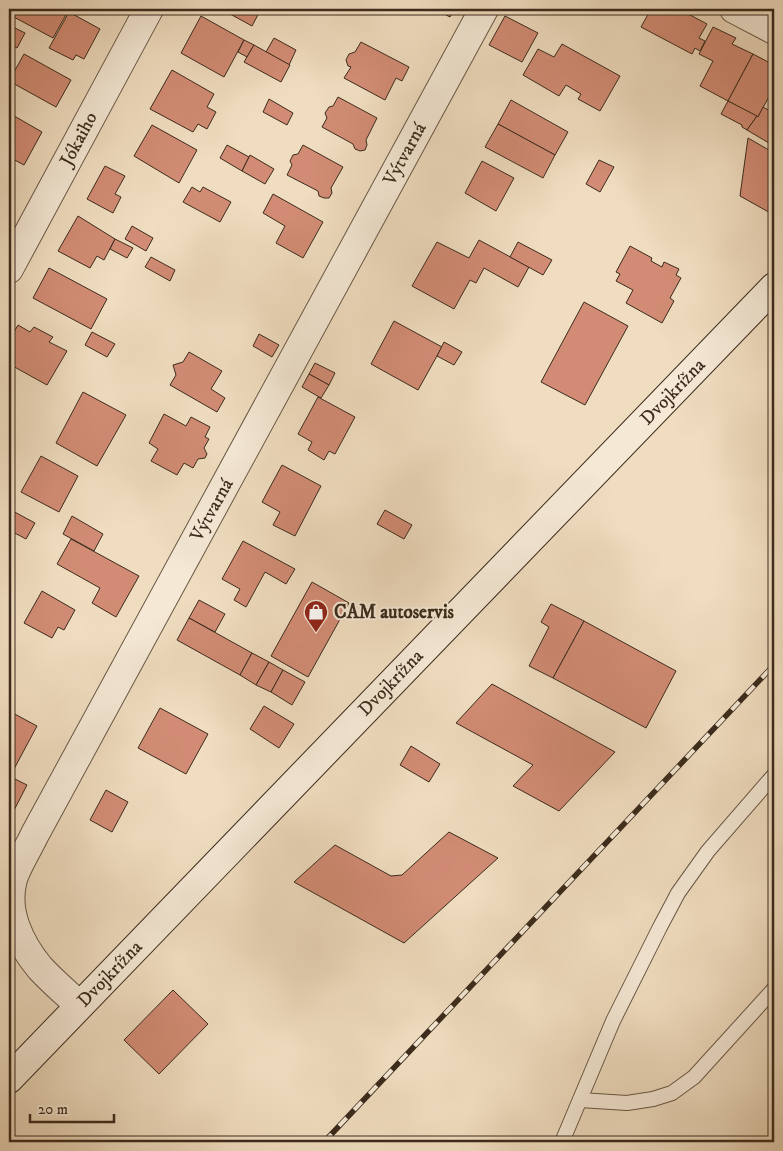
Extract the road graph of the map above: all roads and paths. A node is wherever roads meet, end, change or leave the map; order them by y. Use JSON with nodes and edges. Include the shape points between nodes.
{"nodes":[{"id":1,"x":149,"y":9,"type":"edge"},
{"id":2,"x":484,"y":9,"type":"edge"},
{"id":3,"x":734,"y":9,"type":"edge"},
{"id":4,"x":774,"y":30,"type":"edge"},
{"id":5,"x":9,"y":269,"type":"edge"},
{"id":6,"x":774,"y":287,"type":"edge"},
{"id":7,"x":774,"y":775,"type":"edge"},
{"id":8,"x":774,"y":989,"type":"edge"},
{"id":9,"x":79,"y":1005,"type":"junction"},
{"id":10,"x":9,"y":1079,"type":"edge"},
{"id":11,"x":580,"y":1100,"type":"junction"},
{"id":12,"x":562,"y":1142,"type":"edge"}],
"edges":[{"from":1,"to":5,"type":"street","name":"Jókaiho"},
{"from":2,"to":9,"type":"street","name":"Výtvarná","via":[[14,877],[10,894],[12,912],[22,941],[41,969]]},
{"from":3,"to":4,"type":"street"},
{"from":6,"to":9,"type":"street","name":"Dvojkrížna"},
{"from":7,"to":11,"type":"lane","via":[[708,851],[678,893],[613,1021]]},
{"from":8,"to":11,"type":"lane","via":[[694,1077],[672,1092],[627,1103]]},
{"from":9,"to":10,"type":"street","name":"Dvojkrížna"},
{"from":11,"to":12,"type":"lane"}]}
